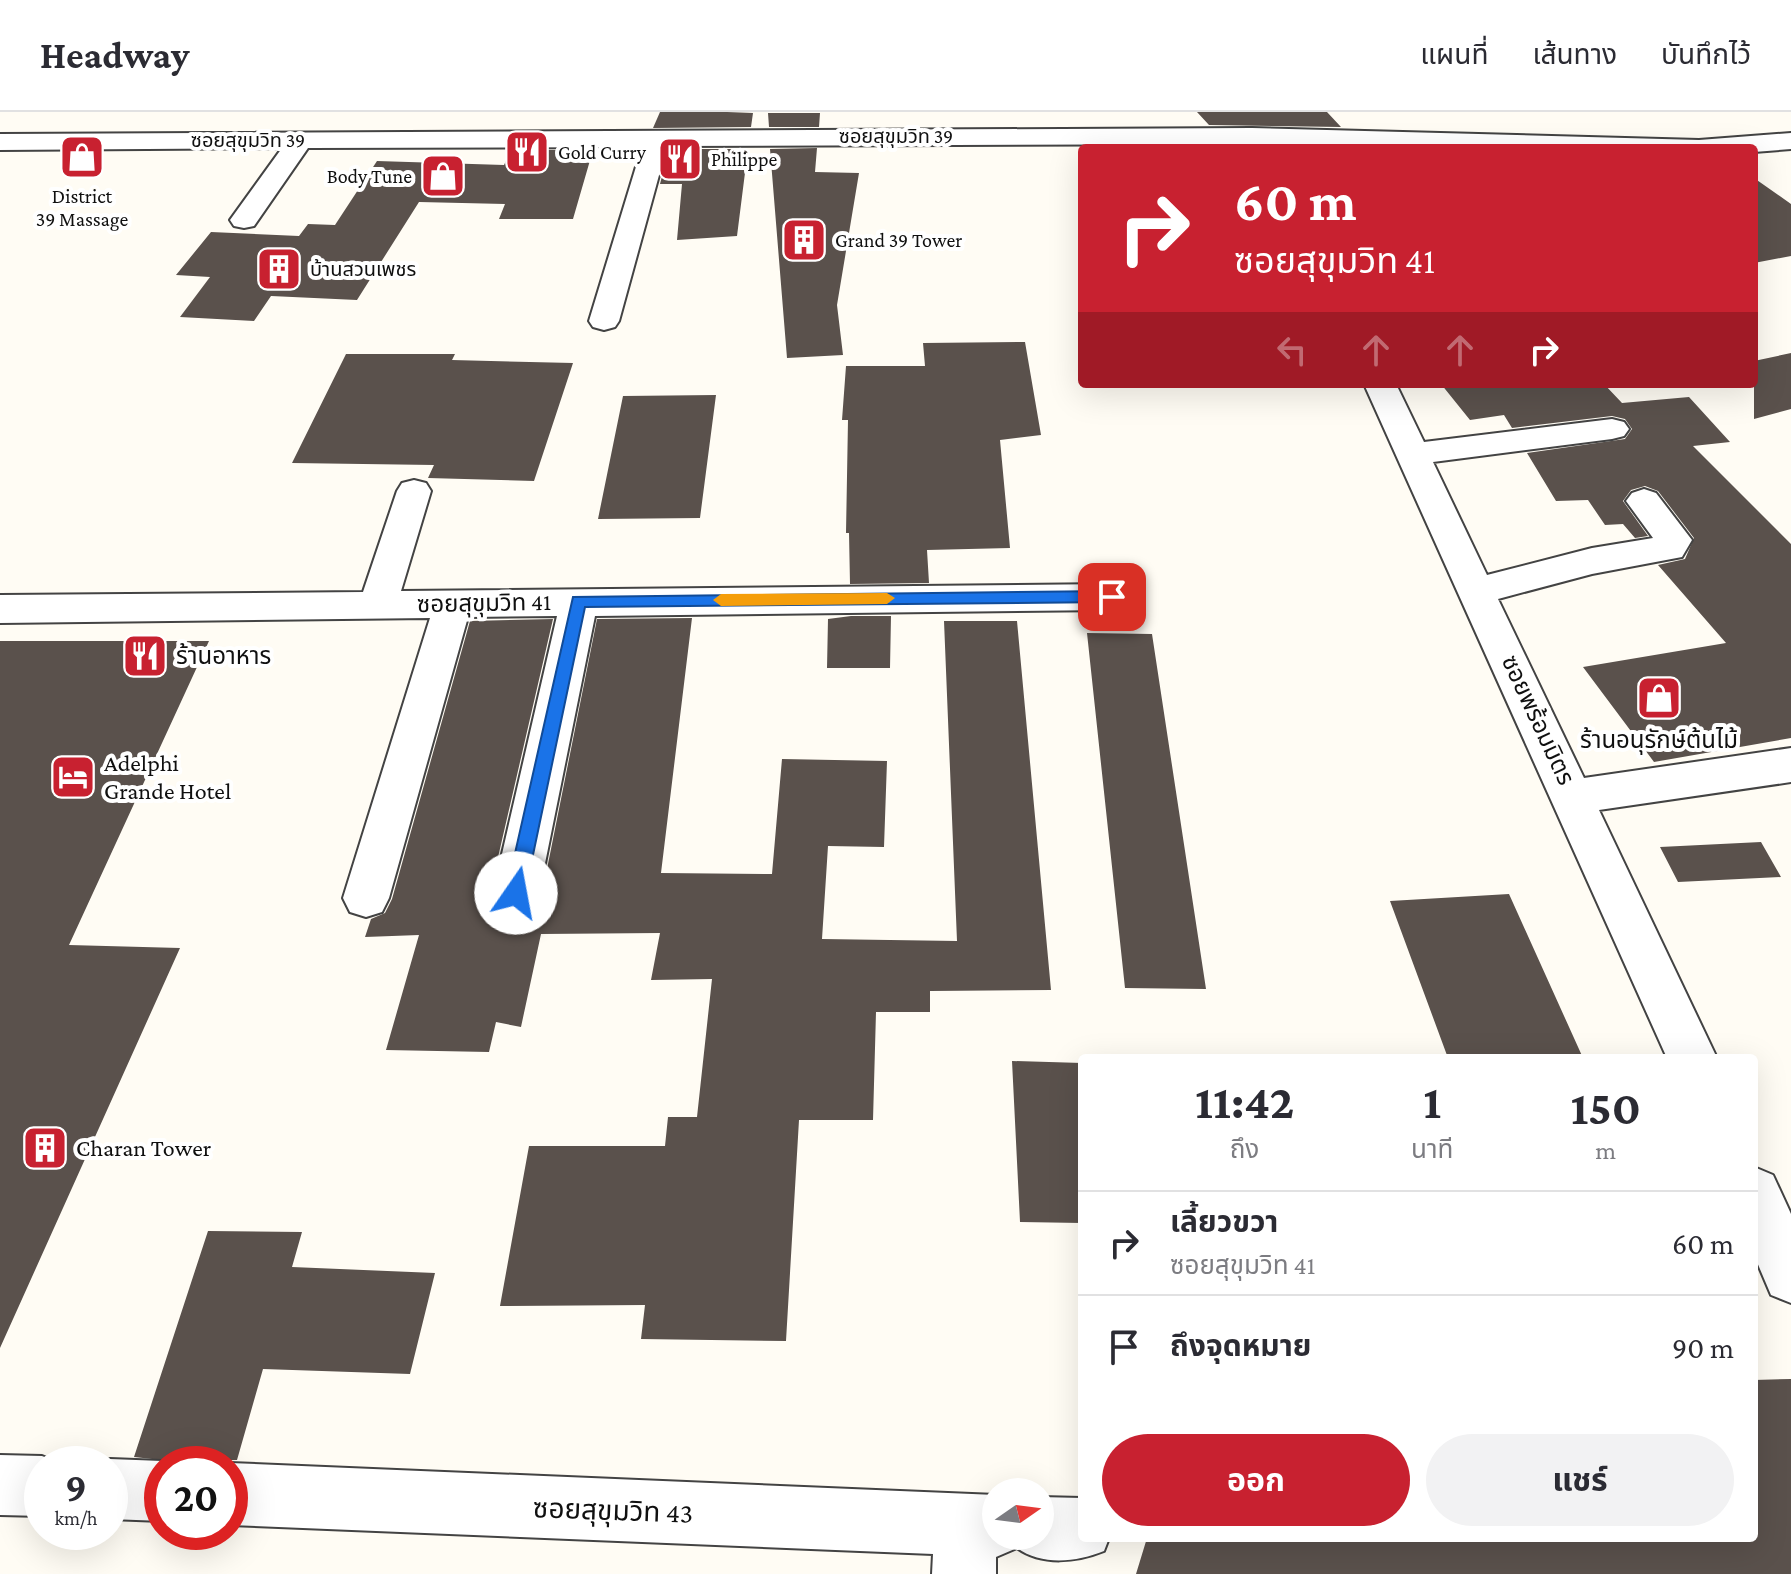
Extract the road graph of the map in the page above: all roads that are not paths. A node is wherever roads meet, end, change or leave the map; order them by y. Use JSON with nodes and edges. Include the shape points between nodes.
{"nodes":[{"id":1,"x":219,"y":112,"type":"edge"},
{"id":2,"x":304,"y":112,"type":"edge"},
{"id":3,"x":556,"y":112,"type":"edge"},
{"id":4,"x":1231,"y":112,"type":"edge"},
{"id":5,"x":1539,"y":119,"type":"dead end"},
{"id":6,"x":854,"y":124,"type":"edge"},
{"id":7,"x":922,"y":124,"type":"edge"},
{"id":8,"x":972,"y":124,"type":"dead end"},
{"id":9,"x":1119,"y":124,"type":"edge"},
{"id":10,"x":1252,"y":136,"type":"junction"},
{"id":11,"x":545,"y":138,"type":"junction"},
{"id":12,"x":657,"y":138,"type":"junction"},
{"id":13,"x":197,"y":140,"type":"junction"},
{"id":14,"x":291,"y":140,"type":"junction"},
{"id":15,"x":1791,"y":141,"type":"edge"},
{"id":16,"x":0,"y":142,"type":"edge"},
{"id":17,"x":1218,"y":142,"type":"edge"},
{"id":18,"x":1297,"y":143,"type":"edge"},
{"id":19,"x":1394,"y":144,"type":"edge"},
{"id":20,"x":1570,"y":144,"type":"edge"},
{"id":21,"x":1758,"y":144,"type":"edge"},
{"id":22,"x":244,"y":220,"type":"dead end"},
{"id":23,"x":604,"y":321,"type":"dead end"},
{"id":24,"x":1382,"y":388,"type":"edge"},
{"id":25,"x":1612,"y":429,"type":"dead end"},
{"id":26,"x":1413,"y":454,"type":"junction"},
{"id":27,"x":414,"y":491,"type":"dead end"},
{"id":28,"x":1644,"y":501,"type":"dead end"},
{"id":29,"x":1477,"y":591,"type":"junction"},
{"id":30,"x":1112,"y":597,"type":"dead end"},
{"id":31,"x":579,"y":601,"type":"junction"},
{"id":32,"x":453,"y":603,"type":"junction"},
{"id":33,"x":378,"y":604,"type":"junction"},
{"id":34,"x":0,"y":609,"type":"edge"},
{"id":35,"x":1791,"y":765,"type":"edge"},
{"id":36,"x":1574,"y":797,"type":"junction"},
{"id":37,"x":516,"y":893,"type":"dead end"},
{"id":38,"x":366,"y":898,"type":"dead end"},
{"id":39,"x":1690,"y":1054,"type":"edge"},
{"id":40,"x":1758,"y":1203,"type":"edge"},
{"id":41,"x":1791,"y":1275,"type":"edge"},
{"id":42,"x":0,"y":1485,"type":"edge"},
{"id":43,"x":24,"y":1486,"type":"edge"},
{"id":44,"x":248,"y":1495,"type":"edge"},
{"id":45,"x":1054,"y":1528,"type":"edge"},
{"id":46,"x":1078,"y":1529,"type":"edge"},
{"id":47,"x":975,"y":1541,"type":"edge"}],
"edges":[{"from":1,"to":13,"type":"street"},
{"from":2,"to":14,"type":"street"},
{"from":3,"to":11,"type":"street"},
{"from":4,"to":10,"type":"street"},
{"from":5,"to":20,"type":"street"},
{"from":6,"to":7,"type":"street","name":"ซอยสุขุมวิท 39"},
{"from":6,"to":12,"type":"street","name":"ซอยสุขุมวิท 39"},
{"from":7,"to":8,"type":"street"},
{"from":7,"to":9,"type":"street","name":"ซอยสุขุมวิท 39"},
{"from":9,"to":17,"type":"street","name":"ซอยสุขุมวิท 39"},
{"from":10,"to":17,"type":"street","name":"ซอยสุขุมวิท 39"},
{"from":10,"to":18,"type":"street","name":"ซอยสุขุมวิท 39"},
{"from":11,"to":12,"type":"street","name":"ซอยสุขุมวิท 39"},
{"from":11,"to":14,"type":"street","name":"ซอยสุขุมวิท 39"},
{"from":12,"to":23,"type":"street"},
{"from":13,"to":14,"type":"street","name":"ซอยสุขุมวิท 39"},
{"from":13,"to":16,"type":"street","name":"ซอยสุขุมวิท 39"},
{"from":14,"to":22,"type":"street"},
{"from":15,"to":21,"type":"street","name":"ซอยสุขุมวิท 39"},
{"from":18,"to":19,"type":"street","name":"ซอยสุขุมวิท 39"},
{"from":24,"to":26,"type":"street","name":"ซอยพร้อมมิตร"},
{"from":25,"to":26,"type":"street"},
{"from":26,"to":29,"type":"street","name":"ซอยพร้อมมิตร"},
{"from":27,"to":33,"type":"street"},
{"from":28,"to":29,"type":"street","via":[[1674,540],[1669,548],[1592,561]]},
{"from":29,"to":36,"type":"street","name":"ซอยพร้อมมิตร"},
{"from":30,"to":31,"type":"street","name":"ซอยสุขุมวิท 41"},
{"from":31,"to":32,"type":"street","name":"ซอยสุขุมวิท 41"},
{"from":31,"to":37,"type":"street"},
{"from":32,"to":33,"type":"street","name":"ซอยสุขุมวิท 41"},
{"from":32,"to":38,"type":"street"},
{"from":33,"to":34,"type":"street","name":"ซอยสุขุมวิท 41"},
{"from":35,"to":36,"type":"street"},
{"from":36,"to":39,"type":"street","name":"ซอยพร้อมมิตร"},
{"from":40,"to":41,"type":"street"},
{"from":42,"to":43,"type":"street"},
{"from":44,"to":47,"type":"street","name":"ซอยสุขุมวิท 43"},
{"from":45,"to":46,"type":"street"}]}
